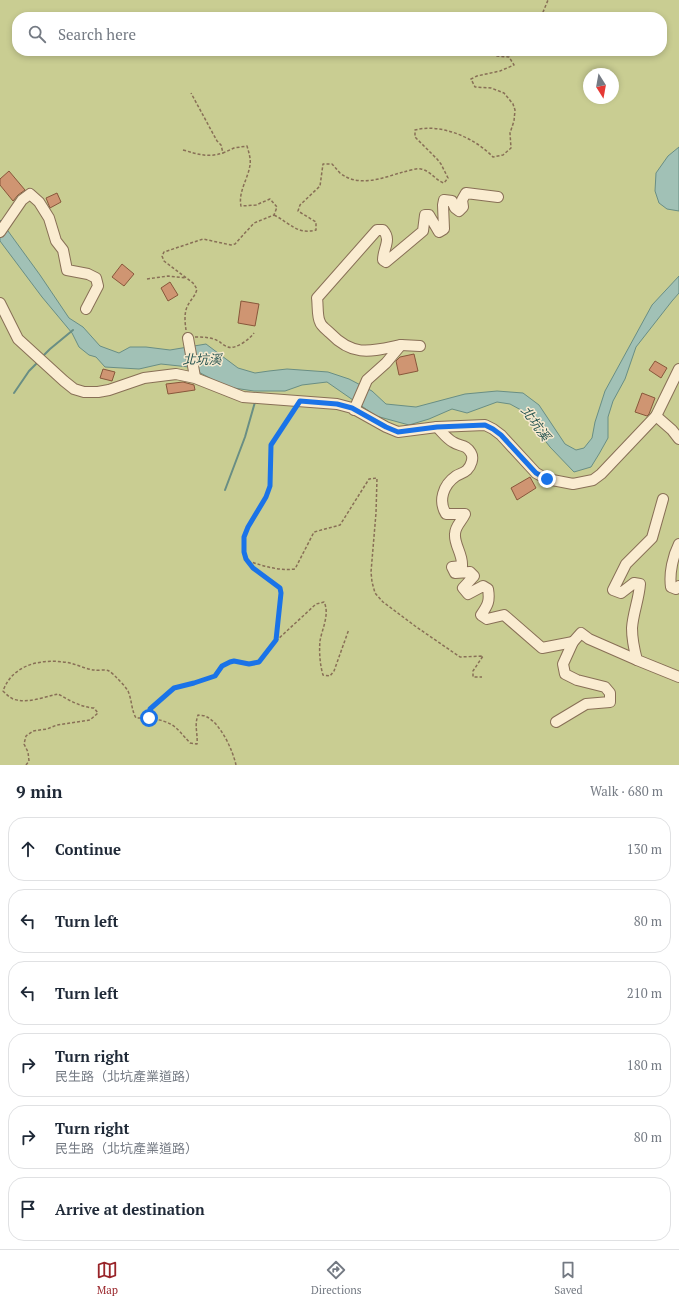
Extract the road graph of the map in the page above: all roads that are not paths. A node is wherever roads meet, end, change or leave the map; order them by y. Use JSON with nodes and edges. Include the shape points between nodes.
{"nodes":[{"id":1,"x":498,"y":198,"type":"dead end"},
{"id":2,"x":0,"y":232,"type":"edge"},
{"id":3,"x":0,"y":303,"type":"edge"},
{"id":4,"x":86,"y":309,"type":"dead end"},
{"id":5,"x":188,"y":338,"type":"road end"},
{"id":6,"x":401,"y":345,"type":"junction"},
{"id":7,"x":420,"y":346,"type":"dead end"},
{"id":8,"x":679,"y":369,"type":"edge"},
{"id":9,"x":195,"y":378,"type":"dead end"},
{"id":10,"x":354,"y":409,"type":"junction"},
{"id":11,"x":656,"y":416,"type":"junction"},
{"id":12,"x":437,"y":427,"type":"junction"},
{"id":13,"x":679,"y":439,"type":"edge"},
{"id":14,"x":663,"y":500,"type":"dead end"},
{"id":15,"x":679,"y":544,"type":"edge"},
{"id":16,"x":679,"y":586,"type":"edge"},
{"id":17,"x":573,"y":642,"type":"junction"},
{"id":18,"x":636,"y":660,"type":"junction"},
{"id":19,"x":679,"y":677,"type":"edge"},
{"id":20,"x":556,"y":722,"type":"dead end"}],
"edges":[{"from":1,"to":6,"type":"street","via":[[466,193],[462,200],[463,207],[459,211],[452,201],[444,200],[444,229],[439,232],[429,215],[425,215],[424,231],[386,262],[383,260],[383,254],[388,240],[387,234],[383,230],[377,230],[318,298],[320,322],[333,336],[351,349],[363,352]]},
{"from":2,"to":4,"type":"street","via":[[22,200],[30,194],[39,202],[49,218],[56,241],[63,250],[67,270],[96,278],[98,286]]},
{"from":3,"to":10,"type":"street","via":[[18,339],[64,381],[74,389],[84,392],[109,390],[144,378],[176,374],[195,378],[243,397],[337,404]]},
{"from":5,"to":9,"type":"street"},
{"from":6,"to":7,"type":"street"},
{"from":6,"to":10,"type":"street","via":[[368,380]]},
{"from":8,"to":11,"type":"street"},
{"from":10,"to":12,"type":"street","via":[[398,432]]},
{"from":11,"to":12,"type":"street","via":[[601,474],[593,480],[573,484],[547,479],[536,473],[501,435],[485,425]]},
{"from":11,"to":13,"type":"street"},
{"from":12,"to":17,"type":"street","via":[[453,442],[465,446],[472,454],[472,463],[467,470],[446,485],[443,494],[443,510],[446,514],[465,514],[454,536],[462,566],[452,567],[455,573],[470,572],[474,576],[463,588],[468,594],[482,586],[488,589],[489,599],[481,615],[487,619],[504,615],[542,648]]},
{"from":14,"to":18,"type":"street","via":[[652,538],[626,564],[613,590],[621,593],[634,583],[640,584],[632,628]]},
{"from":15,"to":16,"type":"street","via":[[674,554],[670,582],[671,587],[676,589]]},
{"from":17,"to":18,"type":"street","via":[[581,633]]},
{"from":17,"to":20,"type":"street","via":[[563,664],[565,674],[605,687],[610,693],[610,702],[586,704]]},
{"from":18,"to":19,"type":"street"}]}
